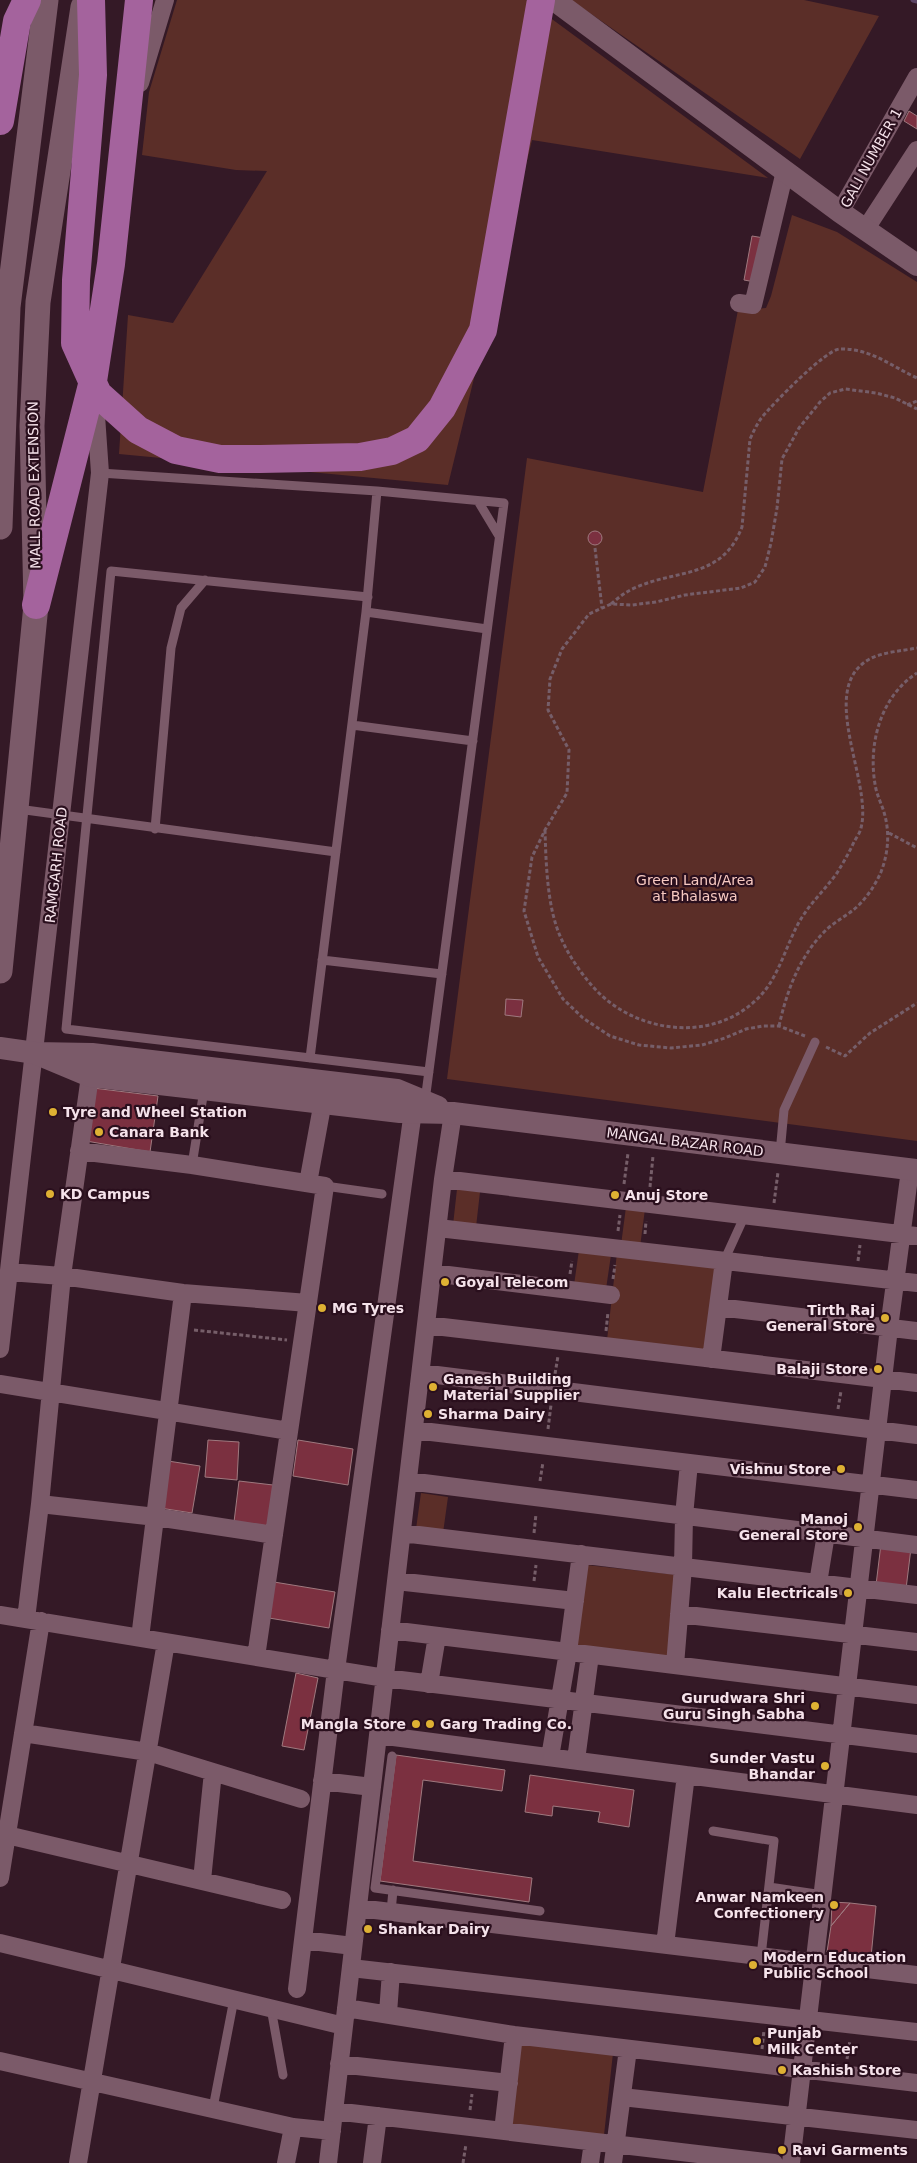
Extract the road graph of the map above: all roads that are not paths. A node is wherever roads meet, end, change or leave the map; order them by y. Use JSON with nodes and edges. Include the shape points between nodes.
{"nodes":[{"id":1,"x":27,"y":0,"type":"edge"},
{"id":2,"x":46,"y":0,"type":"edge"},
{"id":3,"x":84,"y":0,"type":"edge"},
{"id":4,"x":91,"y":0,"type":"edge"},
{"id":5,"x":139,"y":0,"type":"edge"},
{"id":6,"x":165,"y":0,"type":"edge"},
{"id":7,"x":541,"y":0,"type":"edge"},
{"id":8,"x":554,"y":0,"type":"edge"},
{"id":9,"x":917,"y":77,"type":"edge"},
{"id":10,"x":0,"y":121,"type":"edge"},
{"id":11,"x":124,"y":135,"type":"junction"},
{"id":12,"x":917,"y":150,"type":"edge"},
{"id":13,"x":785,"y":171,"type":"junction"},
{"id":14,"x":840,"y":212,"type":"junction"},
{"id":15,"x":865,"y":230,"type":"junction"},
{"id":16,"x":917,"y":265,"type":"edge"},
{"id":17,"x":739,"y":303,"type":"dead end"},
{"id":18,"x":93,"y":381,"type":"junction"},
{"id":19,"x":100,"y":472,"type":"junction"},
{"id":20,"x":377,"y":491,"type":"junction"},
{"id":21,"x":478,"y":501,"type":"junction"},
{"id":22,"x":0,"y":527,"type":"edge"},
{"id":23,"x":499,"y":536,"type":"junction"},
{"id":24,"x":205,"y":580,"type":"junction"},
{"id":25,"x":368,"y":596,"type":"junction"},
{"id":26,"x":36,"y":605,"type":"junction"},
{"id":27,"x":366,"y":612,"type":"junction"},
{"id":28,"x":487,"y":629,"type":"junction"},
{"id":29,"x":352,"y":725,"type":"junction"},
{"id":30,"x":473,"y":741,"type":"junction"},
{"id":31,"x":15,"y":809,"type":"junction"},
{"id":32,"x":61,"y":816,"type":"junction"},
{"id":33,"x":87,"y":820,"type":"junction"},
{"id":34,"x":155,"y":828,"type":"junction"},
{"id":35,"x":336,"y":852,"type":"junction"},
{"id":36,"x":322,"y":960,"type":"junction"},
{"id":37,"x":0,"y":971,"type":"edge"},
{"id":38,"x":442,"y":974,"type":"junction"},
{"id":39,"x":815,"y":1042,"type":"road end"},
{"id":40,"x":0,"y":1048,"type":"edge"},
{"id":41,"x":35,"y":1053,"type":"junction"},
{"id":42,"x":310,"y":1058,"type":"junction"},
{"id":43,"x":429,"y":1072,"type":"junction"},
{"id":44,"x":90,"y":1076,"type":"junction"},
{"id":45,"x":204,"y":1090,"type":"junction"},
{"id":46,"x":324,"y":1092,"type":"junction"},
{"id":47,"x":420,"y":1108,"type":"junction"},
{"id":48,"x":453,"y":1114,"type":"junction"},
{"id":49,"x":79,"y":1151,"type":"junction"},
{"id":50,"x":780,"y":1154,"type":"junction"},
{"id":51,"x":192,"y":1165,"type":"junction"},
{"id":52,"x":913,"y":1170,"type":"edge"},
{"id":53,"x":443,"y":1179,"type":"junction"},
{"id":54,"x":308,"y":1183,"type":"junction"},
{"id":55,"x":325,"y":1186,"type":"junction"},
{"id":56,"x":382,"y":1194,"type":"dead end"},
{"id":57,"x":745,"y":1215,"type":"junction"},
{"id":58,"x":438,"y":1228,"type":"junction"},
{"id":59,"x":909,"y":1235,"type":"edge"},
{"id":60,"x":724,"y":1261,"type":"junction"},
{"id":61,"x":9,"y":1272,"type":"junction"},
{"id":62,"x":432,"y":1274,"type":"junction"},
{"id":63,"x":62,"y":1276,"type":"junction"},
{"id":64,"x":895,"y":1281,"type":"junction"},
{"id":65,"x":917,"y":1283,"type":"edge"},
{"id":66,"x":183,"y":1293,"type":"junction"},
{"id":67,"x":611,"y":1295,"type":"dead end"},
{"id":68,"x":308,"y":1303,"type":"junction"},
{"id":69,"x":718,"y":1308,"type":"junction"},
{"id":70,"x":426,"y":1325,"type":"junction"},
{"id":71,"x":889,"y":1328,"type":"junction"},
{"id":72,"x":917,"y":1331,"type":"edge"},
{"id":73,"x":0,"y":1349,"type":"edge"},
{"id":74,"x":711,"y":1359,"type":"junction"},
{"id":75,"x":421,"y":1373,"type":"junction"},
{"id":76,"x":883,"y":1379,"type":"junction"},
{"id":77,"x":917,"y":1383,"type":"edge"},
{"id":78,"x":0,"y":1384,"type":"edge"},
{"id":79,"x":51,"y":1391,"type":"junction"},
{"id":80,"x":169,"y":1412,"type":"junction"},
{"id":81,"x":290,"y":1430,"type":"junction"},
{"id":82,"x":414,"y":1430,"type":"junction"},
{"id":83,"x":877,"y":1430,"type":"junction"},
{"id":84,"x":917,"y":1435,"type":"edge"},
{"id":85,"x":689,"y":1463,"type":"junction"},
{"id":86,"x":408,"y":1481,"type":"junction"},
{"id":87,"x":871,"y":1484,"type":"junction"},
{"id":88,"x":917,"y":1490,"type":"edge"},
{"id":89,"x":40,"y":1504,"type":"junction"},
{"id":90,"x":684,"y":1516,"type":"junction"},
{"id":91,"x":156,"y":1517,"type":"junction"},
{"id":92,"x":402,"y":1533,"type":"junction"},
{"id":93,"x":826,"y":1534,"type":"junction"},
{"id":94,"x":274,"y":1535,"type":"junction"},
{"id":95,"x":864,"y":1538,"type":"junction"},
{"id":96,"x":917,"y":1545,"type":"edge"},
{"id":97,"x":581,"y":1554,"type":"junction"},
{"id":98,"x":684,"y":1567,"type":"junction"},
{"id":99,"x":396,"y":1580,"type":"junction"},
{"id":100,"x":818,"y":1583,"type":"junction"},
{"id":101,"x":858,"y":1588,"type":"junction"},
{"id":102,"x":917,"y":1595,"type":"edge"},
{"id":103,"x":575,"y":1602,"type":"junction"},
{"id":104,"x":679,"y":1614,"type":"junction"},
{"id":105,"x":0,"y":1615,"type":"edge"},
{"id":106,"x":33,"y":1620,"type":"junction"},
{"id":107,"x":390,"y":1630,"type":"junction"},
{"id":108,"x":853,"y":1634,"type":"junction"},
{"id":109,"x":437,"y":1636,"type":"junction"},
{"id":110,"x":140,"y":1638,"type":"junction"},
{"id":111,"x":166,"y":1642,"type":"junction"},
{"id":112,"x":917,"y":1642,"type":"edge"},
{"id":113,"x":568,"y":1652,"type":"junction"},
{"id":114,"x":590,"y":1655,"type":"junction"},
{"id":115,"x":256,"y":1657,"type":"junction"},
{"id":116,"x":675,"y":1666,"type":"junction"},
{"id":117,"x":336,"y":1670,"type":"junction"},
{"id":118,"x":385,"y":1678,"type":"junction"},
{"id":119,"x":429,"y":1684,"type":"junction"},
{"id":120,"x":847,"y":1687,"type":"junction"},
{"id":121,"x":917,"y":1695,"type":"edge"},
{"id":122,"x":560,"y":1700,"type":"junction"},
{"id":123,"x":584,"y":1703,"type":"junction"},
{"id":124,"x":23,"y":1733,"type":"junction"},
{"id":125,"x":841,"y":1734,"type":"junction"},
{"id":126,"x":378,"y":1735,"type":"junction"},
{"id":127,"x":917,"y":1744,"type":"edge"},
{"id":128,"x":148,"y":1752,"type":"junction"},
{"id":129,"x":392,"y":1756,"type":"dead end"},
{"id":130,"x":550,"y":1757,"type":"junction"},
{"id":131,"x":576,"y":1760,"type":"junction"},
{"id":132,"x":213,"y":1772,"type":"junction"},
{"id":133,"x":686,"y":1775,"type":"junction"},
{"id":134,"x":322,"y":1781,"type":"junction"},
{"id":135,"x":834,"y":1794,"type":"junction"},
{"id":136,"x":301,"y":1799,"type":"dead end"},
{"id":137,"x":376,"y":1799,"type":"junction"},
{"id":138,"x":917,"y":1805,"type":"edge"},
{"id":139,"x":713,"y":1831,"type":"dead end"},
{"id":140,"x":7,"y":1836,"type":"junction"},
{"id":141,"x":2,"y":1854,"type":"edge"},
{"id":142,"x":129,"y":1863,"type":"junction"},
{"id":143,"x":0,"y":1878,"type":"edge"},
{"id":144,"x":202,"y":1880,"type":"junction"},
{"id":145,"x":769,"y":1887,"type":"junction"},
{"id":146,"x":393,"y":1890,"type":"junction"},
{"id":147,"x":823,"y":1895,"type":"junction"},
{"id":148,"x":282,"y":1900,"type":"dead end"},
{"id":149,"x":358,"y":1908,"type":"junction"},
{"id":150,"x":540,"y":1910,"type":"dead end"},
{"id":151,"x":391,"y":1912,"type":"junction"},
{"id":152,"x":303,"y":1940,"type":"junction"},
{"id":153,"x":0,"y":1943,"type":"edge"},
{"id":154,"x":665,"y":1944,"type":"junction"},
{"id":155,"x":353,"y":1946,"type":"junction"},
{"id":156,"x":761,"y":1956,"type":"junction"},
{"id":157,"x":814,"y":1962,"type":"junction"},
{"id":158,"x":351,"y":1968,"type":"junction"},
{"id":159,"x":111,"y":1969,"type":"junction"},
{"id":160,"x":391,"y":1972,"type":"junction"},
{"id":161,"x":917,"y":1975,"type":"edge"},
{"id":162,"x":297,"y":1989,"type":"dead end"},
{"id":163,"x":234,"y":1999,"type":"junction"},
{"id":164,"x":271,"y":2008,"type":"junction"},
{"id":165,"x":346,"y":2008,"type":"junction"},
{"id":166,"x":388,"y":2013,"type":"junction"},
{"id":167,"x":808,"y":2020,"type":"junction"},
{"id":168,"x":344,"y":2026,"type":"junction"},
{"id":169,"x":917,"y":2032,"type":"edge"},
{"id":170,"x":514,"y":2035,"type":"junction"},
{"id":171,"x":628,"y":2049,"type":"junction"},
{"id":172,"x":0,"y":2061,"type":"edge"},
{"id":173,"x":339,"y":2064,"type":"junction"},
{"id":174,"x":802,"y":2069,"type":"junction"},
{"id":175,"x":283,"y":2075,"type":"dead end"},
{"id":176,"x":92,"y":2081,"type":"junction"},
{"id":177,"x":917,"y":2083,"type":"edge"},
{"id":178,"x":509,"y":2084,"type":"junction"},
{"id":179,"x":622,"y":2097,"type":"junction"},
{"id":180,"x":213,"y":2108,"type":"junction"},
{"id":181,"x":334,"y":2111,"type":"junction"},
{"id":182,"x":378,"y":2116,"type":"junction"},
{"id":183,"x":796,"y":2117,"type":"junction"},
{"id":184,"x":293,"y":2127,"type":"junction"},
{"id":185,"x":917,"y":2130,"type":"edge"},
{"id":186,"x":332,"y":2131,"type":"junction"},
{"id":187,"x":503,"y":2131,"type":"junction"},
{"id":188,"x":593,"y":2142,"type":"junction"},
{"id":189,"x":615,"y":2144,"type":"junction"},
{"id":190,"x":750,"y":2162,"type":"edge"},
{"id":191,"x":78,"y":2163,"type":"edge"},
{"id":192,"x":286,"y":2163,"type":"edge"},
{"id":193,"x":329,"y":2163,"type":"edge"},
{"id":194,"x":372,"y":2163,"type":"edge"},
{"id":195,"x":590,"y":2163,"type":"edge"},
{"id":196,"x":613,"y":2163,"type":"edge"},
{"id":197,"x":774,"y":2163,"type":"edge"},
{"id":198,"x":791,"y":2163,"type":"edge"}],
"edges":[{"from":1,"to":10,"type":"highway","via":[[17,21]]},
{"from":2,"to":22,"type":"main road","name":"MALL ROAD EXTENSION","via":[[8,307]]},
{"from":3,"to":26,"type":"main road","name":"MALL ROAD EXTENSION","via":[[38,302],[32,426]]},
{"from":4,"to":7,"type":"highway","via":[[93,75],[76,280],[75,342],[98,394],[138,430],[176,450],[220,459],[368,456],[392,451],[417,439],[442,408],[484,330]]},
{"from":5,"to":11,"type":"highway"},
{"from":6,"to":11,"type":"street"},
{"from":8,"to":13,"type":"street"},
{"from":9,"to":14,"type":"street","name":"GALI NUMBER 1"},
{"from":11,"to":18,"type":"highway"},
{"from":12,"to":15,"type":"street"},
{"from":13,"to":14,"type":"street"},
{"from":13,"to":17,"type":"street","via":[[753,306]]},
{"from":14,"to":15,"type":"street"},
{"from":15,"to":16,"type":"street"},
{"from":18,"to":19,"type":"street","name":"RAMGARH ROAD"},
{"from":18,"to":26,"type":"highway"},
{"from":19,"to":20,"type":"lane"},
{"from":19,"to":32,"type":"street","name":"RAMGARH ROAD"},
{"from":20,"to":21,"type":"lane"},
{"from":20,"to":25,"type":"lane"},
{"from":21,"to":23,"type":"lane"},
{"from":21,"to":23,"type":"lane","via":[[504,503]]},
{"from":23,"to":28,"type":"lane"},
{"from":24,"to":25,"type":"lane"},
{"from":24,"to":33,"type":"lane","via":[[111,571]]},
{"from":24,"to":34,"type":"lane","via":[[181,608],[171,648]]},
{"from":25,"to":27,"type":"lane"},
{"from":26,"to":31,"type":"main road","name":"MALL ROAD EXTENSION"},
{"from":27,"to":28,"type":"lane"},
{"from":27,"to":29,"type":"lane"},
{"from":28,"to":30,"type":"lane"},
{"from":29,"to":30,"type":"lane"},
{"from":29,"to":35,"type":"lane"},
{"from":30,"to":38,"type":"lane"},
{"from":31,"to":32,"type":"lane"},
{"from":31,"to":37,"type":"main road","name":"MALL ROAD EXTENSION"},
{"from":32,"to":33,"type":"lane"},
{"from":32,"to":41,"type":"street","name":"RAMGARH ROAD"},
{"from":33,"to":34,"type":"lane"},
{"from":33,"to":42,"type":"lane","via":[[66,1029]]},
{"from":34,"to":35,"type":"lane"},
{"from":35,"to":36,"type":"lane"},
{"from":36,"to":38,"type":"lane"},
{"from":36,"to":42,"type":"lane"},
{"from":38,"to":43,"type":"lane"},
{"from":39,"to":50,"type":"lane","via":[[784,1110]]},
{"from":40,"to":41,"type":"street"},
{"from":41,"to":44,"type":"street"},
{"from":41,"to":46,"type":"street","via":[[92,1054]]},
{"from":41,"to":61,"type":"street","name":"RAMGARH ROAD"},
{"from":42,"to":43,"type":"lane"},
{"from":43,"to":47,"type":"lane"},
{"from":44,"to":45,"type":"street"},
{"from":44,"to":49,"type":"street"},
{"from":45,"to":46,"type":"street"},
{"from":45,"to":51,"type":"lane"},
{"from":46,"to":47,"type":"street","name":"MANGAL BAZAR ROAD"},
{"from":46,"to":54,"type":"street"},
{"from":47,"to":48,"type":"street","name":"MANGAL BAZAR ROAD"},
{"from":47,"to":117,"type":"street"},
{"from":48,"to":50,"type":"street","name":"MANGAL BAZAR ROAD"},
{"from":48,"to":53,"type":"street"},
{"from":49,"to":51,"type":"street"},
{"from":49,"to":63,"type":"street"},
{"from":50,"to":52,"type":"street","name":"MANGAL BAZAR ROAD"},
{"from":51,"to":54,"type":"street"},
{"from":52,"to":59,"type":"street"},
{"from":53,"to":57,"type":"street"},
{"from":53,"to":58,"type":"street"},
{"from":54,"to":55,"type":"street"},
{"from":55,"to":56,"type":"lane"},
{"from":55,"to":68,"type":"street"},
{"from":57,"to":59,"type":"street"},
{"from":57,"to":60,"type":"lane"},
{"from":58,"to":60,"type":"street"},
{"from":58,"to":62,"type":"street"},
{"from":59,"to":64,"type":"street"},
{"from":60,"to":64,"type":"street"},
{"from":60,"to":69,"type":"street"},
{"from":61,"to":63,"type":"street"},
{"from":61,"to":73,"type":"street","name":"RAMGARH ROAD"},
{"from":62,"to":67,"type":"street"},
{"from":62,"to":70,"type":"street"},
{"from":63,"to":66,"type":"street"},
{"from":63,"to":79,"type":"street"},
{"from":64,"to":65,"type":"street"},
{"from":64,"to":71,"type":"street"},
{"from":66,"to":68,"type":"street"},
{"from":66,"to":80,"type":"street"},
{"from":68,"to":81,"type":"street"},
{"from":69,"to":71,"type":"street"},
{"from":69,"to":74,"type":"street"},
{"from":70,"to":74,"type":"street"},
{"from":70,"to":75,"type":"street"},
{"from":71,"to":72,"type":"street"},
{"from":71,"to":76,"type":"street"},
{"from":74,"to":76,"type":"street"},
{"from":75,"to":82,"type":"street"},
{"from":75,"to":83,"type":"street"},
{"from":76,"to":77,"type":"street"},
{"from":76,"to":83,"type":"street"},
{"from":78,"to":79,"type":"street"},
{"from":79,"to":80,"type":"street"},
{"from":79,"to":89,"type":"street"},
{"from":80,"to":81,"type":"street"},
{"from":80,"to":91,"type":"street"},
{"from":81,"to":94,"type":"street"},
{"from":82,"to":85,"type":"street"},
{"from":82,"to":86,"type":"street"},
{"from":83,"to":84,"type":"street"},
{"from":83,"to":87,"type":"street"},
{"from":85,"to":87,"type":"street"},
{"from":85,"to":90,"type":"street"},
{"from":86,"to":90,"type":"street"},
{"from":86,"to":92,"type":"street"},
{"from":87,"to":88,"type":"street"},
{"from":87,"to":95,"type":"street"},
{"from":89,"to":91,"type":"street"},
{"from":89,"to":106,"type":"street"},
{"from":90,"to":93,"type":"street"},
{"from":90,"to":98,"type":"street"},
{"from":91,"to":94,"type":"street"},
{"from":91,"to":110,"type":"street"},
{"from":92,"to":97,"type":"street"},
{"from":92,"to":99,"type":"street"},
{"from":93,"to":95,"type":"street"},
{"from":93,"to":100,"type":"street"},
{"from":94,"to":115,"type":"street"},
{"from":95,"to":96,"type":"street"},
{"from":95,"to":101,"type":"street"},
{"from":97,"to":98,"type":"street"},
{"from":97,"to":103,"type":"street"},
{"from":98,"to":100,"type":"street"},
{"from":98,"to":104,"type":"street"},
{"from":99,"to":103,"type":"street"},
{"from":99,"to":107,"type":"street"},
{"from":100,"to":101,"type":"street"},
{"from":101,"to":102,"type":"street"},
{"from":101,"to":108,"type":"street"},
{"from":103,"to":113,"type":"street"},
{"from":104,"to":108,"type":"street"},
{"from":104,"to":116,"type":"street"},
{"from":105,"to":106,"type":"street"},
{"from":106,"to":110,"type":"street"},
{"from":106,"to":124,"type":"street"},
{"from":107,"to":109,"type":"street"},
{"from":107,"to":118,"type":"street"},
{"from":108,"to":112,"type":"street"},
{"from":108,"to":120,"type":"street"},
{"from":109,"to":113,"type":"street"},
{"from":109,"to":119,"type":"street"},
{"from":110,"to":111,"type":"street"},
{"from":111,"to":115,"type":"street"},
{"from":111,"to":128,"type":"street"},
{"from":113,"to":114,"type":"street"},
{"from":113,"to":122,"type":"street"},
{"from":114,"to":116,"type":"street"},
{"from":114,"to":123,"type":"street"},
{"from":115,"to":117,"type":"street"},
{"from":116,"to":120,"type":"street"},
{"from":117,"to":118,"type":"street"},
{"from":117,"to":134,"type":"street"},
{"from":118,"to":119,"type":"street"},
{"from":118,"to":126,"type":"street"},
{"from":119,"to":122,"type":"street"},
{"from":120,"to":121,"type":"street"},
{"from":120,"to":125,"type":"street"},
{"from":122,"to":123,"type":"street"},
{"from":122,"to":130,"type":"street"},
{"from":123,"to":125,"type":"street"},
{"from":123,"to":131,"type":"street"},
{"from":124,"to":128,"type":"street"},
{"from":124,"to":140,"type":"street"},
{"from":125,"to":127,"type":"street"},
{"from":125,"to":135,"type":"street"},
{"from":126,"to":130,"type":"street"},
{"from":126,"to":137,"type":"street"},
{"from":128,"to":132,"type":"street"},
{"from":128,"to":142,"type":"street"},
{"from":129,"to":137,"type":"lane"},
{"from":130,"to":131,"type":"street"},
{"from":131,"to":133,"type":"street"},
{"from":132,"to":136,"type":"street"},
{"from":132,"to":144,"type":"street"},
{"from":133,"to":135,"type":"street"},
{"from":133,"to":154,"type":"street"},
{"from":134,"to":137,"type":"street"},
{"from":134,"to":152,"type":"street"},
{"from":135,"to":138,"type":"street"},
{"from":135,"to":147,"type":"street"},
{"from":137,"to":146,"type":"lane","via":[[375,1888]]},
{"from":137,"to":149,"type":"street"},
{"from":139,"to":145,"type":"lane","via":[[774,1841]]},
{"from":140,"to":141,"type":"street"},
{"from":140,"to":142,"type":"street"},
{"from":141,"to":143,"type":"street"},
{"from":142,"to":144,"type":"street"},
{"from":142,"to":159,"type":"street"},
{"from":144,"to":148,"type":"street"},
{"from":145,"to":147,"type":"lane"},
{"from":145,"to":156,"type":"lane"},
{"from":146,"to":150,"type":"lane"},
{"from":146,"to":151,"type":"lane"},
{"from":147,"to":157,"type":"street"},
{"from":149,"to":151,"type":"street"},
{"from":149,"to":155,"type":"street"},
{"from":151,"to":154,"type":"street"},
{"from":152,"to":155,"type":"street"},
{"from":152,"to":162,"type":"street"},
{"from":153,"to":159,"type":"street"},
{"from":154,"to":156,"type":"street"},
{"from":155,"to":158,"type":"street"},
{"from":156,"to":157,"type":"street"},
{"from":157,"to":161,"type":"street"},
{"from":157,"to":167,"type":"street"},
{"from":158,"to":160,"type":"street"},
{"from":158,"to":165,"type":"street"},
{"from":159,"to":163,"type":"street"},
{"from":159,"to":176,"type":"street"},
{"from":160,"to":166,"type":"street"},
{"from":160,"to":167,"type":"street"},
{"from":163,"to":164,"type":"street"},
{"from":163,"to":180,"type":"lane"},
{"from":164,"to":168,"type":"street"},
{"from":164,"to":175,"type":"lane"},
{"from":165,"to":166,"type":"street"},
{"from":165,"to":168,"type":"street"},
{"from":166,"to":170,"type":"street"},
{"from":167,"to":169,"type":"street"},
{"from":167,"to":174,"type":"street"},
{"from":168,"to":173,"type":"street"},
{"from":170,"to":171,"type":"street"},
{"from":170,"to":178,"type":"street"},
{"from":171,"to":174,"type":"street"},
{"from":171,"to":179,"type":"street"},
{"from":172,"to":176,"type":"street"},
{"from":173,"to":178,"type":"street"},
{"from":173,"to":181,"type":"street"},
{"from":174,"to":177,"type":"street"},
{"from":174,"to":183,"type":"street"},
{"from":176,"to":180,"type":"street"},
{"from":176,"to":191,"type":"street"},
{"from":178,"to":187,"type":"street"},
{"from":179,"to":183,"type":"street"},
{"from":179,"to":189,"type":"street"},
{"from":180,"to":184,"type":"street"},
{"from":181,"to":182,"type":"street"},
{"from":181,"to":186,"type":"street"},
{"from":182,"to":187,"type":"street"},
{"from":182,"to":194,"type":"street"},
{"from":183,"to":185,"type":"street"},
{"from":183,"to":198,"type":"street"},
{"from":184,"to":186,"type":"street"},
{"from":184,"to":192,"type":"street"},
{"from":186,"to":193,"type":"street"},
{"from":187,"to":188,"type":"street"},
{"from":188,"to":189,"type":"street"},
{"from":188,"to":195,"type":"street"},
{"from":189,"to":190,"type":"street"},
{"from":189,"to":196,"type":"street"},
{"from":190,"to":197,"type":"street"}]}
